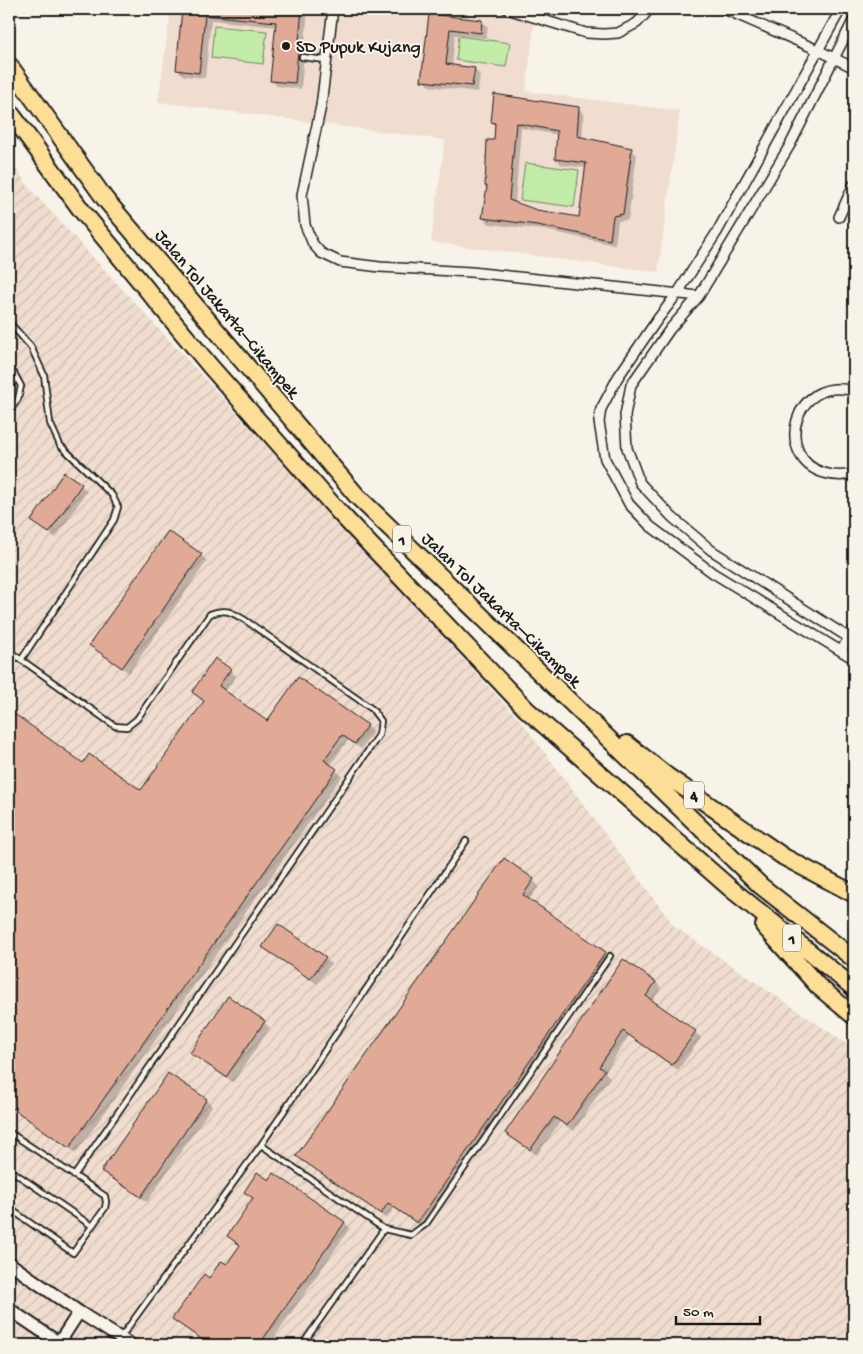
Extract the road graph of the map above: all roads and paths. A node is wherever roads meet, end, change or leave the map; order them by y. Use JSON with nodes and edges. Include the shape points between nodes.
{"nodes":[{"id":1,"x":333,"y":9,"type":"edge"},
{"id":2,"x":507,"y":9,"type":"edge"},
{"id":3,"x":650,"y":9,"type":"edge"},
{"id":4,"x":724,"y":9,"type":"edge"},
{"id":5,"x":841,"y":9,"type":"edge"},
{"id":6,"x":854,"y":19,"type":"edge"},
{"id":7,"x":818,"y":50,"type":"junction"},
{"id":8,"x":302,"y":57,"type":"dead end"},
{"id":9,"x":835,"y":59,"type":"junction"},
{"id":10,"x":325,"y":60,"type":"junction"},
{"id":11,"x":9,"y":65,"type":"edge"},
{"id":12,"x":854,"y":68,"type":"edge"},
{"id":13,"x":9,"y":111,"type":"edge"},
{"id":14,"x":854,"y":184,"type":"edge"},
{"id":15,"x":839,"y":217,"type":"dead end"},
{"id":16,"x":677,"y":294,"type":"junction"},
{"id":17,"x":699,"y":296,"type":"junction"},
{"id":18,"x":9,"y":322,"type":"edge"},
{"id":19,"x":9,"y":370,"type":"edge"},
{"id":20,"x":854,"y":391,"type":"edge"},
{"id":21,"x":9,"y":412,"type":"edge"},
{"id":22,"x":854,"y":474,"type":"edge"},
{"id":23,"x":854,"y":629,"type":"edge"},
{"id":24,"x":852,"y":640,"type":"edge"},
{"id":25,"x":9,"y":651,"type":"edge"},
{"id":26,"x":842,"y":651,"type":"junction"},
{"id":27,"x":854,"y":659,"type":"edge"},
{"id":28,"x":21,"y":660,"type":"junction"},
{"id":29,"x":546,"y":679,"type":"junction"},
{"id":30,"x":466,"y":841,"type":"dead end"},
{"id":31,"x":730,"y":888,"type":"junction"},
{"id":32,"x":854,"y":894,"type":"edge"},
{"id":33,"x":610,"y":956,"type":"dead end"},
{"id":34,"x":854,"y":959,"type":"edge"},
{"id":35,"x":854,"y":988,"type":"edge"},
{"id":36,"x":854,"y":1016,"type":"edge"},
{"id":37,"x":9,"y":1132,"type":"edge"},
{"id":38,"x":261,"y":1145,"type":"junction"},
{"id":39,"x":9,"y":1169,"type":"edge"},
{"id":40,"x":74,"y":1176,"type":"junction"},
{"id":41,"x":9,"y":1208,"type":"edge"},
{"id":42,"x":92,"y":1226,"type":"junction"},
{"id":43,"x":384,"y":1229,"type":"junction"},
{"id":44,"x":9,"y":1263,"type":"edge"},
{"id":45,"x":9,"y":1309,"type":"edge"},
{"id":46,"x":78,"y":1312,"type":"junction"},
{"id":47,"x":120,"y":1338,"type":"junction"},
{"id":48,"x":59,"y":1345,"type":"edge"},
{"id":49,"x":131,"y":1345,"type":"edge"},
{"id":50,"x":302,"y":1345,"type":"edge"}],
"edges":[{"from":1,"to":10,"type":"street"},
{"from":2,"to":3,"type":"street","via":[[586,33],[604,34],[618,33],[636,23]]},
{"from":4,"to":7,"type":"street"},
{"from":5,"to":7,"type":"street"},
{"from":6,"to":9,"type":"street"},
{"from":7,"to":9,"type":"street"},
{"from":7,"to":16,"type":"street","via":[[717,232]]},
{"from":8,"to":10,"type":"lane"},
{"from":9,"to":12,"type":"street"},
{"from":9,"to":17,"type":"street","via":[[790,145]]},
{"from":10,"to":16,"type":"street","via":[[321,106],[302,195],[305,225],[321,253],[340,262],[380,267],[471,272]]},
{"from":11,"to":29,"type":"highway","name":"Jalan Tol Jakarta–Cikampek","number":"1","via":[[105,198],[357,496]]},
{"from":13,"to":31,"type":"highway","number":"1","via":[[88,219],[210,366],[338,512],[526,709]]},
{"from":14,"to":15,"type":"street"},
{"from":16,"to":17,"type":"street"},
{"from":16,"to":26,"type":"street","via":[[618,377],[601,409],[599,422],[605,459],[629,504],[650,526],[713,573]]},
{"from":17,"to":24,"type":"street","via":[[670,329],[631,385],[625,414],[626,439],[640,483],[672,517],[711,550]]},
{"from":18,"to":28,"type":"lane","via":[[31,347],[44,375],[50,423],[60,445],[112,495],[118,507],[114,520]]},
{"from":19,"to":21,"type":"lane","via":[[21,386]]},
{"from":20,"to":22,"type":"street","via":[[842,388],[825,390],[810,398],[799,412],[794,428],[796,446],[818,471],[835,476]]},
{"from":23,"to":24,"type":"street"},
{"from":24,"to":26,"type":"street"},
{"from":25,"to":28,"type":"lane"},
{"from":26,"to":27,"type":"street"},
{"from":28,"to":40,"type":"lane","via":[[115,726],[127,727],[137,719],[210,614],[230,611],[372,709],[381,721],[379,735]]},
{"from":29,"to":32,"type":"highway","number":"4","via":[[668,776],[784,857]]},
{"from":29,"to":34,"type":"highway","name":"Jalan Tol Jakarta–Cikampek","number":"1","via":[[761,886]]},
{"from":30,"to":38,"type":"lane"},
{"from":31,"to":35,"type":"highway","number":"1"},
{"from":31,"to":36,"type":"highway","via":[[818,986]]},
{"from":33,"to":43,"type":"lane","via":[[426,1224],[411,1235]]},
{"from":37,"to":40,"type":"lane"},
{"from":38,"to":43,"type":"lane"},
{"from":38,"to":47,"type":"lane"},
{"from":39,"to":42,"type":"lane"},
{"from":40,"to":42,"type":"lane","via":[[105,1196],[105,1208]]},
{"from":41,"to":42,"type":"lane","via":[[73,1253]]},
{"from":43,"to":50,"type":"lane"},
{"from":44,"to":46,"type":"street"},
{"from":45,"to":48,"type":"street"},
{"from":46,"to":47,"type":"street"},
{"from":46,"to":48,"type":"street"},
{"from":47,"to":49,"type":"street"}]}
